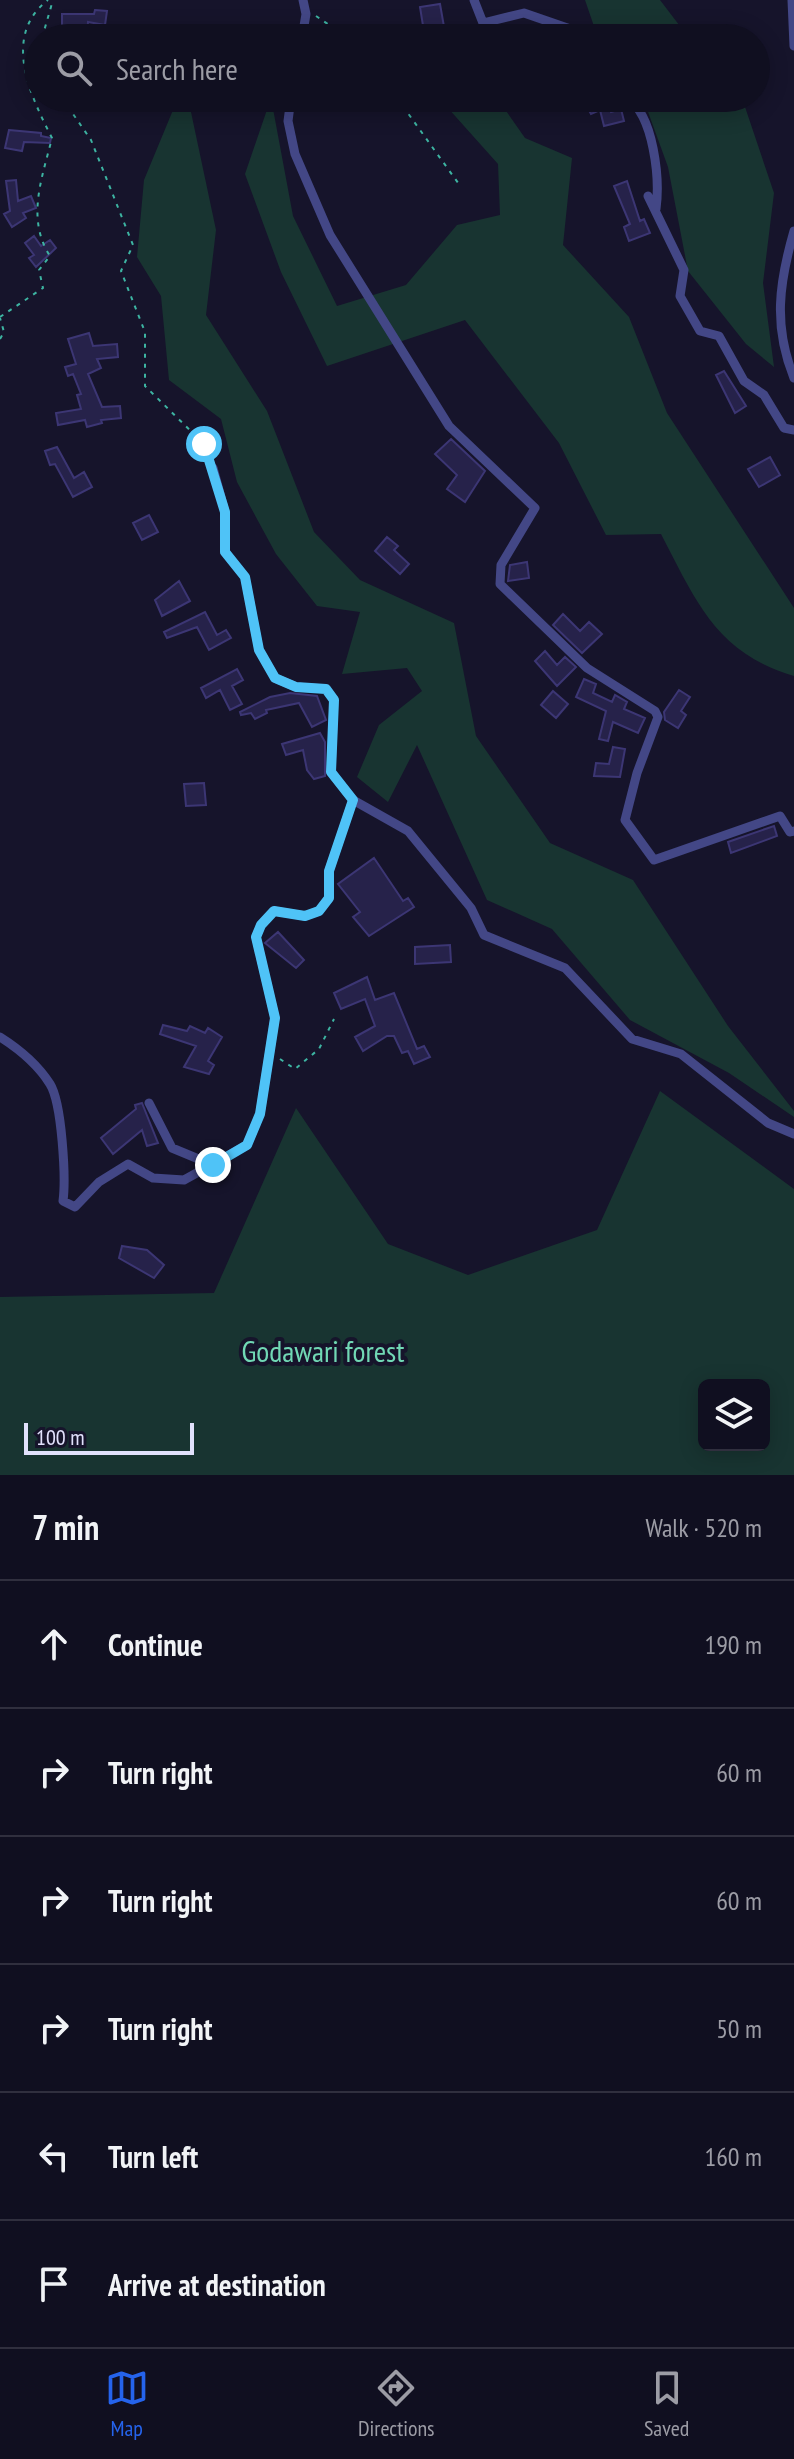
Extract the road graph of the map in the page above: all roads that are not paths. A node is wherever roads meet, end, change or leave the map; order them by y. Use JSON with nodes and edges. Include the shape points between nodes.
{"nodes":[{"id":1,"x":303,"y":0,"type":"edge"},
{"id":2,"x":474,"y":0,"type":"edge"},
{"id":3,"x":792,"y":0,"type":"edge"},
{"id":4,"x":304,"y":24,"type":"edge"},
{"id":5,"x":556,"y":24,"type":"edge"},
{"id":6,"x":794,"y":46,"type":"edge"},
{"id":7,"x":289,"y":112,"type":"edge"},
{"id":8,"x":640,"y":112,"type":"edge"},
{"id":9,"x":648,"y":196,"type":"dead end"},
{"id":10,"x":655,"y":211,"type":"junction"},
{"id":11,"x":794,"y":231,"type":"edge"},
{"id":12,"x":794,"y":378,"type":"edge"},
{"id":13,"x":794,"y":430,"type":"edge"},
{"id":14,"x":213,"y":468,"type":"road end"},
{"id":15,"x":353,"y":800,"type":"junction"},
{"id":16,"x":794,"y":831,"type":"edge"},
{"id":17,"x":0,"y":1037,"type":"edge"},
{"id":18,"x":149,"y":1103,"type":"dead end"},
{"id":19,"x":794,"y":1134,"type":"edge"},
{"id":20,"x":213,"y":1165,"type":"junction"}],
"edges":[{"from":1,"to":4,"type":"street"},
{"from":2,"to":5,"type":"street","via":[[483,23],[524,13]]},
{"from":3,"to":6,"type":"street"},
{"from":7,"to":16,"type":"street","via":[[295,154],[330,235],[449,426],[535,508],[501,565],[500,584],[587,668],[658,717],[625,820],[654,860],[780,816]]},
{"from":8,"to":10,"type":"street","via":[[653,151]]},
{"from":9,"to":10,"type":"street"},
{"from":10,"to":13,"type":"street","via":[[684,270],[680,296],[700,331],[719,336],[744,381],[764,395],[784,428]]},
{"from":11,"to":12,"type":"street","via":[[779,291],[780,321]]},
{"from":14,"to":15,"type":"street","via":[[225,512],[225,552],[245,577],[259,650],[275,678],[296,687],[326,689],[334,700],[331,772]]},
{"from":15,"to":19,"type":"street","via":[[408,831],[471,908],[484,935],[565,968],[632,1039],[681,1054],[768,1123]]},
{"from":15,"to":20,"type":"street","via":[[329,871],[329,898],[319,911],[305,916],[274,911],[256,937],[275,1018],[260,1114],[247,1145]]},
{"from":17,"to":20,"type":"street","via":[[21,1051],[52,1086],[66,1175],[63,1201],[75,1207],[99,1182],[128,1164],[153,1178],[184,1180]]},
{"from":18,"to":20,"type":"street","via":[[172,1148]]}]}
